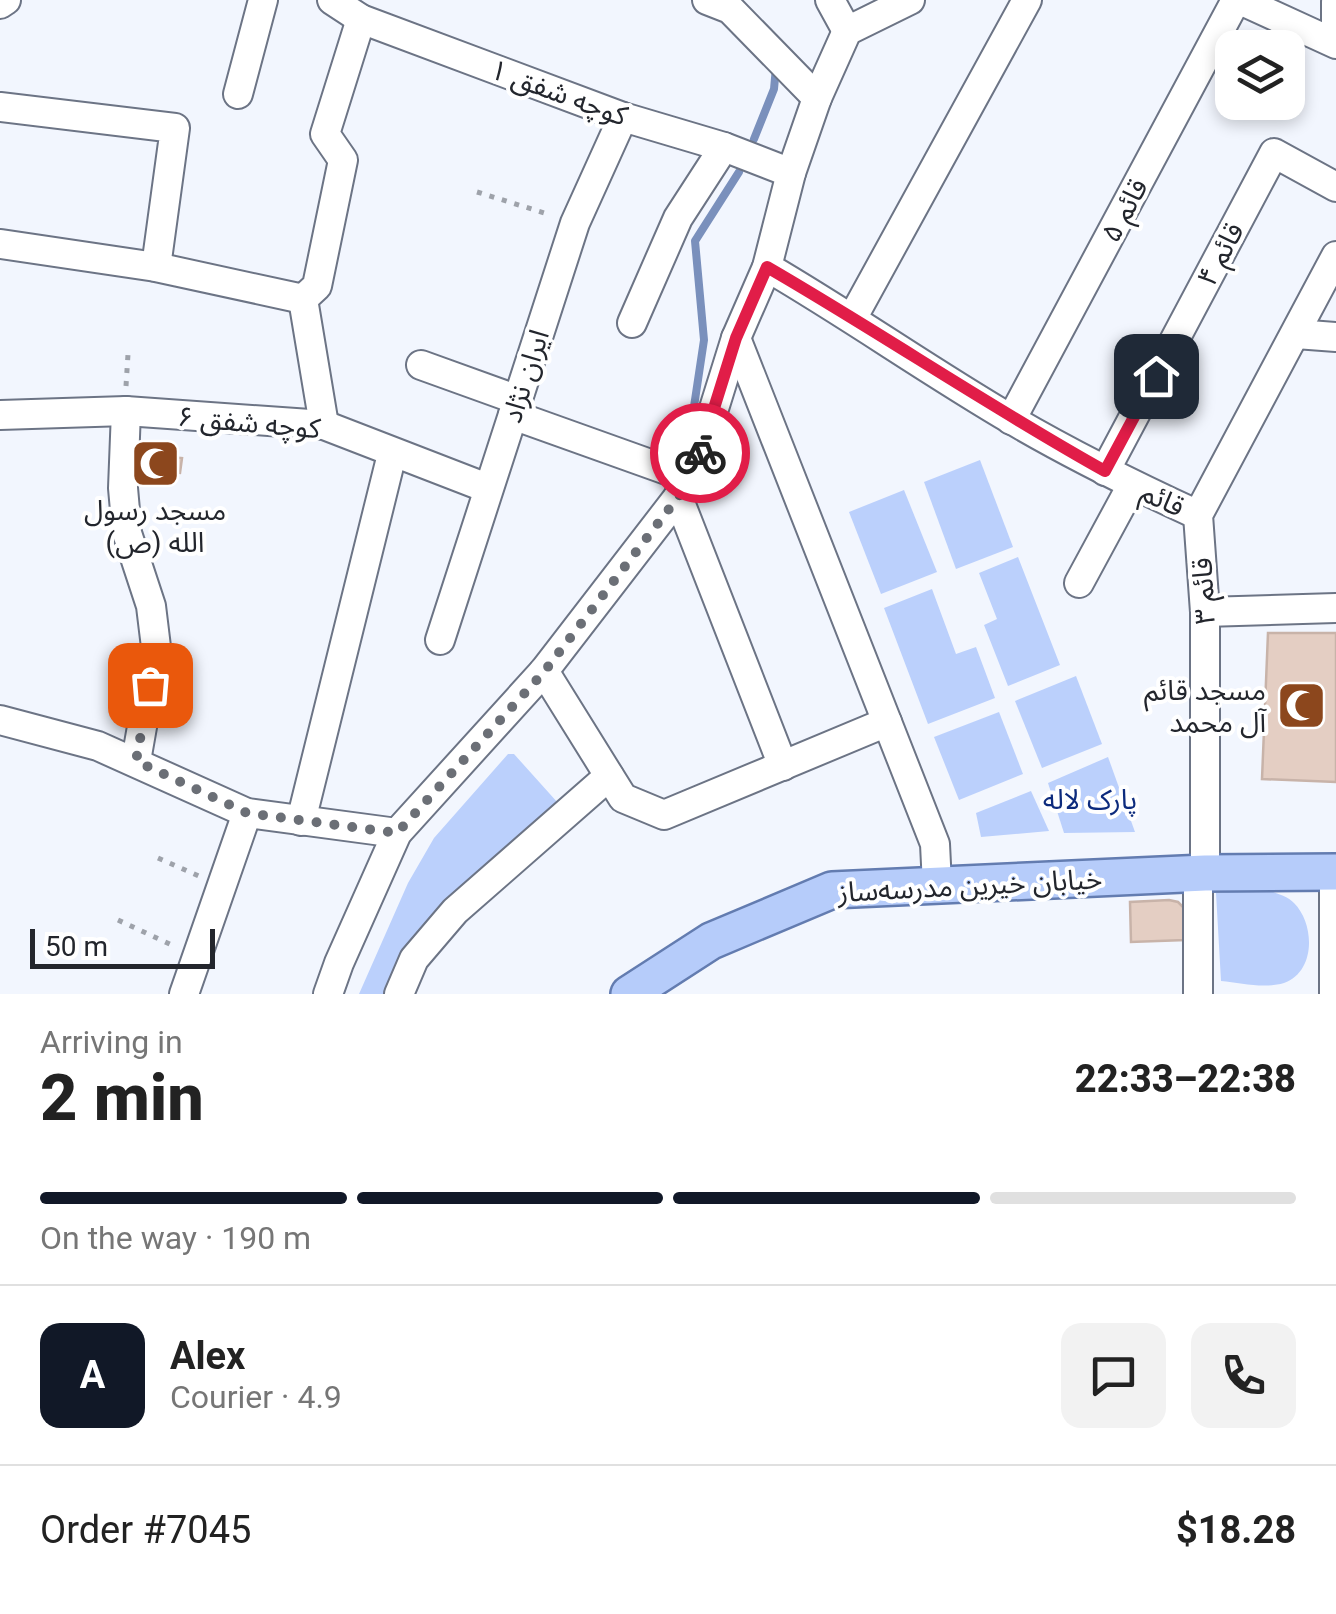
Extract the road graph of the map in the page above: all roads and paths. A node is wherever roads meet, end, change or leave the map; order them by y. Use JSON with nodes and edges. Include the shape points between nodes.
{"nodes":[{"id":1,"x":263,"y":0,"type":"edge"},
{"id":2,"x":332,"y":0,"type":"edge"},
{"id":3,"x":708,"y":0,"type":"edge"},
{"id":4,"x":830,"y":0,"type":"edge"},
{"id":5,"x":856,"y":0,"type":"edge"},
{"id":6,"x":910,"y":0,"type":"edge"},
{"id":7,"x":1027,"y":0,"type":"edge"},
{"id":8,"x":1238,"y":0,"type":"edge"},
{"id":9,"x":1336,"y":2,"type":"edge"},
{"id":10,"x":361,"y":19,"type":"junction"},
{"id":11,"x":1336,"y":29,"type":"edge"},
{"id":12,"x":847,"y":31,"type":"junction"},
{"id":13,"x":1336,"y":44,"type":"edge"},
{"id":14,"x":238,"y":94,"type":"dead end"},
{"id":15,"x":817,"y":98,"type":"junction"},
{"id":16,"x":0,"y":107,"type":"edge"},
{"id":17,"x":623,"y":117,"type":"junction"},
{"id":18,"x":724,"y":147,"type":"junction"},
{"id":19,"x":792,"y":174,"type":"junction"},
{"id":20,"x":1336,"y":187,"type":"edge"},
{"id":21,"x":477,"y":192,"type":"dead end"},
{"id":22,"x":575,"y":222,"type":"junction"},
{"id":23,"x":0,"y":246,"type":"edge"},
{"id":24,"x":1336,"y":256,"type":"edge"},
{"id":25,"x":156,"y":267,"type":"junction"},
{"id":26,"x":767,"y":267,"type":"junction"},
{"id":27,"x":303,"y":299,"type":"junction"},
{"id":28,"x":853,"y":317,"type":"junction"},
{"id":29,"x":632,"y":324,"type":"dead end"},
{"id":30,"x":1296,"y":334,"type":"junction"},
{"id":31,"x":1336,"y":337,"type":"edge"},
{"id":32,"x":736,"y":338,"type":"junction"},
{"id":33,"x":128,"y":354,"type":"dead end"},
{"id":34,"x":421,"y":365,"type":"dead end"},
{"id":35,"x":516,"y":407,"type":"junction"},
{"id":36,"x":126,"y":411,"type":"junction"},
{"id":37,"x":0,"y":416,"type":"edge"},
{"id":38,"x":1012,"y":420,"type":"junction"},
{"id":39,"x":324,"y":425,"type":"junction"},
{"id":40,"x":392,"y":454,"type":"junction"},
{"id":41,"x":1105,"y":471,"type":"junction"},
{"id":42,"x":1132,"y":484,"type":"junction"},
{"id":43,"x":487,"y":488,"type":"junction"},
{"id":44,"x":685,"y":488,"type":"junction"},
{"id":45,"x":1198,"y":515,"type":"junction"},
{"id":46,"x":1079,"y":583,"type":"dead end"},
{"id":47,"x":1336,"y":608,"type":"edge"},
{"id":48,"x":1205,"y":612,"type":"junction"},
{"id":49,"x":440,"y":640,"type":"dead end"},
{"id":50,"x":544,"y":672,"type":"junction"},
{"id":51,"x":0,"y":720,"type":"edge"},
{"id":52,"x":887,"y":722,"type":"junction"},
{"id":53,"x":136,"y":761,"type":"junction"},
{"id":54,"x":783,"y":766,"type":"junction"},
{"id":55,"x":609,"y":776,"type":"junction"},
{"id":56,"x":247,"y":813,"type":"junction"},
{"id":57,"x":301,"y":821,"type":"junction"},
{"id":58,"x":397,"y":833,"type":"junction"},
{"id":59,"x":158,"y":858,"type":"dead end"},
{"id":60,"x":1335,"y":872,"type":"edge"},
{"id":61,"x":1201,"y":873,"type":"junction"},
{"id":62,"x":936,"y":885,"type":"junction"},
{"id":63,"x":222,"y":886,"type":"junction"},
{"id":64,"x":118,"y":920,"type":"dead end"},
{"id":65,"x":197,"y":956,"type":"junction"},
{"id":66,"x":184,"y":994,"type":"edge"},
{"id":67,"x":328,"y":994,"type":"edge"},
{"id":68,"x":399,"y":994,"type":"edge"},
{"id":69,"x":630,"y":994,"type":"edge"},
{"id":70,"x":1198,"y":994,"type":"edge"},
{"id":71,"x":1334,"y":994,"type":"edge"}],
"edges":[{"from":1,"to":14,"type":"street"},
{"from":2,"to":10,"type":"street","name":"کوچه شفق ۱"},
{"from":3,"to":15,"type":"street","via":[[730,9]]},
{"from":4,"to":12,"type":"street"},
{"from":5,"to":12,"type":"street"},
{"from":6,"to":12,"type":"street"},
{"from":7,"to":28,"type":"street"},
{"from":8,"to":13,"type":"street"},
{"from":8,"to":38,"type":"street","name":"قائم ۵"},
{"from":9,"to":11,"type":"street"},
{"from":10,"to":17,"type":"street","name":"کوچه شفق ۱"},
{"from":10,"to":27,"type":"street","via":[[325,134],[344,160],[334,211],[318,286]]},
{"from":12,"to":15,"type":"street"},
{"from":15,"to":19,"type":"street"},
{"from":16,"to":25,"type":"street","via":[[175,128]]},
{"from":17,"to":18,"type":"street","name":"کوچه شفق ۱"},
{"from":17,"to":22,"type":"street","name":"ایران نژاد"},
{"from":18,"to":19,"type":"street","name":"کوچه شفق ۱"},
{"from":18,"to":29,"type":"street","via":[[678,218]]},
{"from":19,"to":26,"type":"street"},
{"from":20,"to":41,"type":"street","name":"قائم ۴","via":[[1274,152]]},
{"from":21,"to":22,"type":"path"},
{"from":22,"to":35,"type":"street","name":"ایران نژاد"},
{"from":23,"to":25,"type":"street"},
{"from":24,"to":30,"type":"street"},
{"from":25,"to":27,"type":"street"},
{"from":26,"to":28,"type":"street","name":"قائم"},
{"from":26,"to":32,"type":"street"},
{"from":27,"to":39,"type":"street"},
{"from":28,"to":38,"type":"street","name":"قائم"},
{"from":30,"to":31,"type":"street"},
{"from":30,"to":45,"type":"street"},
{"from":32,"to":44,"type":"street"},
{"from":32,"to":52,"type":"street"},
{"from":33,"to":36,"type":"path"},
{"from":34,"to":35,"type":"street"},
{"from":35,"to":43,"type":"street","name":"ایران نژاد"},
{"from":35,"to":44,"type":"street"},
{"from":36,"to":37,"type":"street","name":"کوچه شفق ۶"},
{"from":36,"to":39,"type":"street","name":"کوچه شفق ۶"},
{"from":36,"to":53,"type":"street","via":[[127,534],[151,606],[156,647]]},
{"from":38,"to":41,"type":"street","name":"قائم"},
{"from":39,"to":40,"type":"street","name":"کوچه شفق ۶"},
{"from":40,"to":43,"type":"street","name":"کوچه شفق ۶"},
{"from":40,"to":57,"type":"street"},
{"from":41,"to":42,"type":"street","name":"قائم"},
{"from":42,"to":45,"type":"street","name":"قائم"},
{"from":42,"to":46,"type":"street"},
{"from":43,"to":49,"type":"street","name":"ایران نژاد"},
{"from":44,"to":50,"type":"street"},
{"from":44,"to":54,"type":"street"},
{"from":45,"to":48,"type":"street","name":"قائم ۳"},
{"from":47,"to":48,"type":"street"},
{"from":48,"to":61,"type":"street","name":"قائم ۳"},
{"from":50,"to":55,"type":"street"},
{"from":50,"to":58,"type":"street"},
{"from":51,"to":53,"type":"street"},
{"from":52,"to":54,"type":"street"},
{"from":52,"to":62,"type":"street","via":[[935,844]]},
{"from":53,"to":56,"type":"street"},
{"from":54,"to":55,"type":"street","via":[[664,815],[623,798]]},
{"from":55,"to":68,"type":"street","via":[[455,911],[414,959]]},
{"from":56,"to":57,"type":"street"},
{"from":56,"to":63,"type":"street"},
{"from":57,"to":58,"type":"street"},
{"from":58,"to":67,"type":"street"},
{"from":59,"to":63,"type":"path"},
{"from":60,"to":61,"type":"main road","name":"خیابان خیرین مدرسه‌ساز"},
{"from":60,"to":71,"type":"street"},
{"from":61,"to":62,"type":"main road","name":"خیابان خیرین مدرسه‌ساز"},
{"from":61,"to":70,"type":"street","name":"قائم ۳"},
{"from":62,"to":69,"type":"main road","name":"خیابان خیرین مدرسه‌ساز","via":[[832,890],[711,941]]},
{"from":63,"to":65,"type":"street"},
{"from":64,"to":65,"type":"path"},
{"from":65,"to":66,"type":"street"}]}
